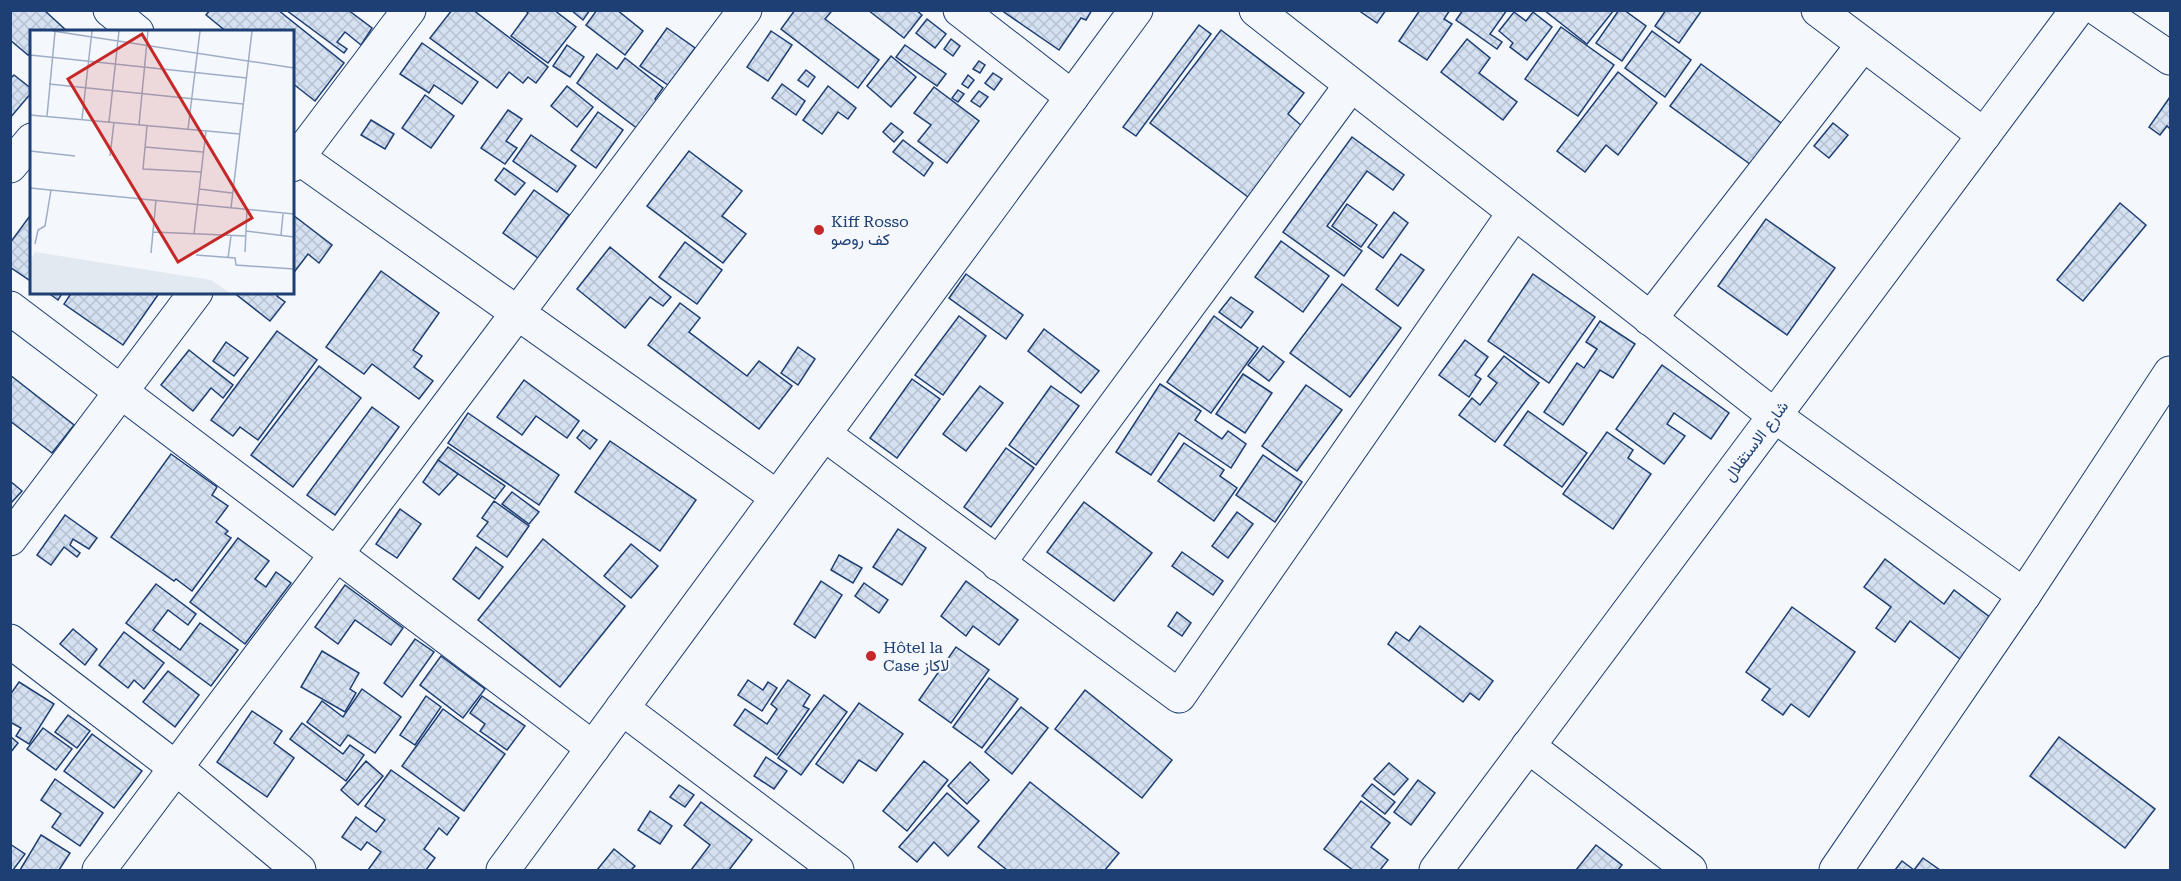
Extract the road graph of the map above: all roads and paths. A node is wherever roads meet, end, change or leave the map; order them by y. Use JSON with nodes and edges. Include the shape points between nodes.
{"nodes":[{"id":1,"x":409,"y":10,"type":"edge"},
{"id":2,"x":745,"y":10,"type":"edge"},
{"id":3,"x":960,"y":10,"type":"edge"},
{"id":4,"x":1136,"y":10,"type":"edge"},
{"id":5,"x":1256,"y":10,"type":"edge"},
{"id":6,"x":1818,"y":10,"type":"edge"},
{"id":7,"x":2077,"y":10,"type":"edge"},
{"id":8,"x":2099,"y":10,"type":"edge"},
{"id":9,"x":1862,"y":46,"type":"junction"},
{"id":10,"x":2170,"y":58,"type":"edge"},
{"id":11,"x":1351,"y":85,"type":"junction"},
{"id":12,"x":1072,"y":97,"type":"junction"},
{"id":13,"x":1984,"y":135,"type":"junction"},
{"id":14,"x":30,"y":142,"type":"edge"},
{"id":15,"x":294,"y":158,"type":"edge"},
{"id":16,"x":10,"y":166,"type":"edge"},
{"id":17,"x":1514,"y":213,"type":"junction"},
{"id":18,"x":194,"y":294,"type":"edge"},
{"id":19,"x":10,"y":308,"type":"edge"},
{"id":20,"x":517,"y":314,"type":"junction"},
{"id":21,"x":1650,"y":319,"type":"junction"},
{"id":22,"x":2170,"y":373,"type":"edge"},
{"id":23,"x":121,"y":392,"type":"junction"},
{"id":24,"x":1775,"y":416,"type":"junction"},
{"id":25,"x":824,"y":434,"type":"junction"},
{"id":26,"x":777,"y":497,"type":"junction"},
{"id":27,"x":10,"y":539,"type":"edge"},
{"id":28,"x":337,"y":554,"type":"junction"},
{"id":29,"x":998,"y":564,"type":"junction"},
{"id":30,"x":2024,"y":595,"type":"junction"},
{"id":31,"x":10,"y":641,"type":"edge"},
{"id":32,"x":622,"y":708,"type":"junction"},
{"id":33,"x":1528,"y":746,"type":"junction"},
{"id":34,"x":593,"y":748,"type":"junction"},
{"id":35,"x":176,"y":768,"type":"junction"},
{"id":36,"x":99,"y":870,"type":"edge"},
{"id":37,"x":299,"y":870,"type":"edge"},
{"id":38,"x":503,"y":870,"type":"edge"},
{"id":39,"x":837,"y":870,"type":"edge"},
{"id":40,"x":1436,"y":870,"type":"edge"},
{"id":41,"x":1690,"y":870,"type":"edge"},
{"id":42,"x":1836,"y":870,"type":"edge"}],
"edges":[{"from":1,"to":15,"type":"main road"},
{"from":2,"to":20,"type":"main road"},
{"from":3,"to":12,"type":"main road"},
{"from":4,"to":12,"type":"main road"},
{"from":5,"to":11,"type":"main road"},
{"from":6,"to":9,"type":"main road"},
{"from":7,"to":13,"type":"main road","name":"شارع الاستقلال"},
{"from":8,"to":10,"type":"main road"},
{"from":9,"to":13,"type":"main road"},
{"from":9,"to":21,"type":"main road"},
{"from":11,"to":17,"type":"main road"},
{"from":11,"to":29,"type":"main road"},
{"from":12,"to":25,"type":"main road"},
{"from":13,"to":24,"type":"main road","name":"شارع الاستقلال"},
{"from":14,"to":16,"type":"main road"},
{"from":15,"to":20,"type":"main road"},
{"from":17,"to":21,"type":"main road"},
{"from":17,"to":29,"type":"main road","via":[[1179,696]]},
{"from":18,"to":23,"type":"main road"},
{"from":19,"to":23,"type":"main road"},
{"from":20,"to":26,"type":"main road"},
{"from":20,"to":28,"type":"main road"},
{"from":21,"to":24,"type":"main road"},
{"from":22,"to":30,"type":"main road"},
{"from":23,"to":27,"type":"main road"},
{"from":23,"to":28,"type":"main road"},
{"from":24,"to":30,"type":"main road"},
{"from":24,"to":33,"type":"main road","name":"شارع الاستقلال"},
{"from":25,"to":26,"type":"main road"},
{"from":25,"to":29,"type":"main road"},
{"from":26,"to":32,"type":"main road"},
{"from":28,"to":34,"type":"main road"},
{"from":28,"to":35,"type":"main road"},
{"from":30,"to":42,"type":"main road"},
{"from":31,"to":35,"type":"main road"},
{"from":32,"to":34,"type":"main road"},
{"from":32,"to":39,"type":"main road"},
{"from":33,"to":40,"type":"main road","name":"شارع الاستقلال"},
{"from":33,"to":41,"type":"main road"},
{"from":34,"to":38,"type":"main road"},
{"from":35,"to":36,"type":"main road"},
{"from":35,"to":37,"type":"main road"}]}
